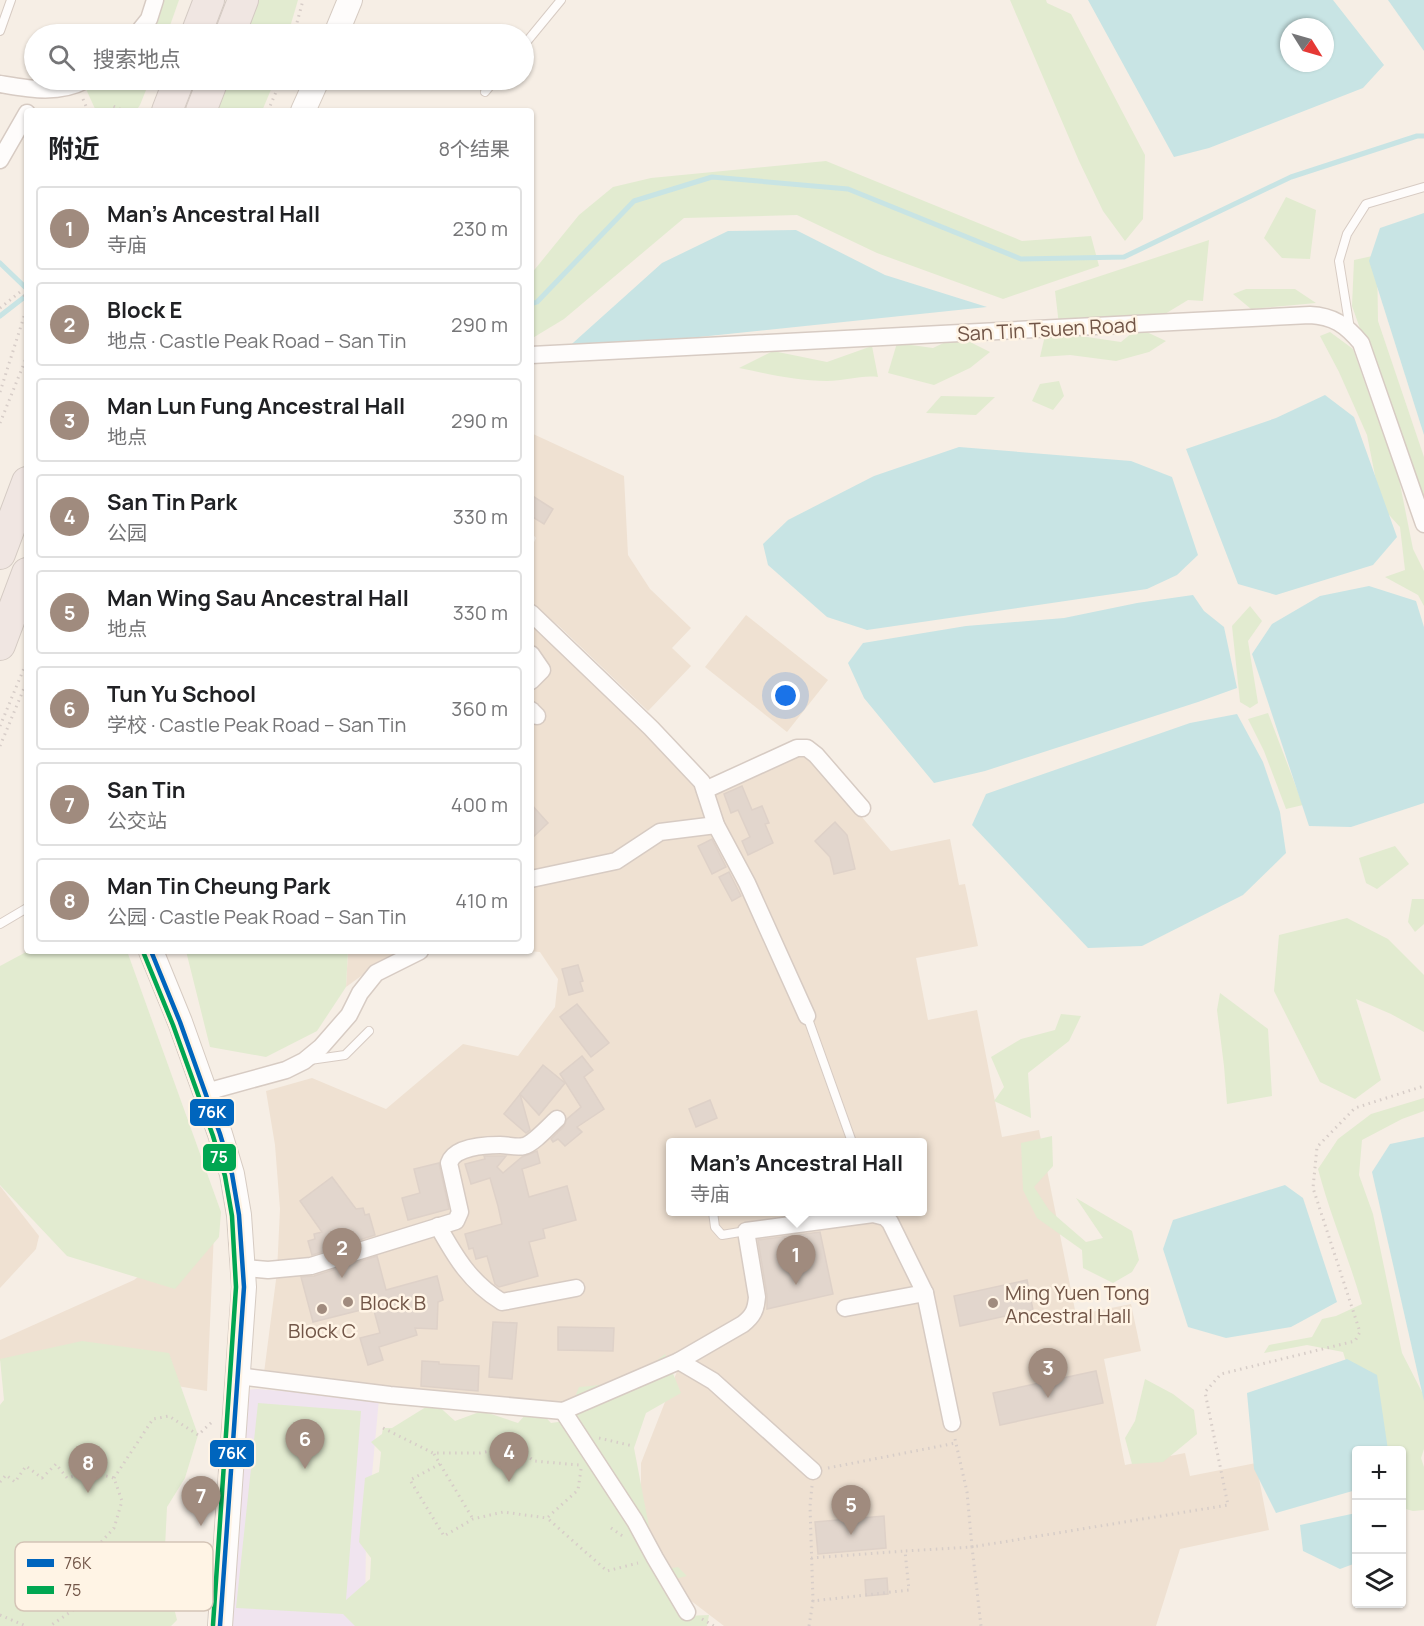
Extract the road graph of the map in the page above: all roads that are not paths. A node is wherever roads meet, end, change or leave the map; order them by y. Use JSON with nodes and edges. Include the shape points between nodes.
{"nodes":[{"id":1,"x":11,"y":0,"type":"edge"},
{"id":2,"x":154,"y":0,"type":"edge"},
{"id":3,"x":209,"y":0,"type":"edge"},
{"id":4,"x":243,"y":0,"type":"edge"},
{"id":5,"x":350,"y":0,"type":"edge"},
{"id":6,"x":561,"y":0,"type":"edge"},
{"id":7,"x":144,"y":24,"type":"edge"},
{"id":8,"x":200,"y":24,"type":"edge"},
{"id":9,"x":234,"y":24,"type":"edge"},
{"id":10,"x":340,"y":24,"type":"edge"},
{"id":11,"x":0,"y":31,"type":"edge"},
{"id":12,"x":534,"y":33,"type":"edge"},
{"id":13,"x":0,"y":84,"type":"edge"},
{"id":14,"x":24,"y":88,"type":"edge"},
{"id":15,"x":34,"y":90,"type":"edge"},
{"id":16,"x":45,"y":90,"type":"edge"},
{"id":17,"x":175,"y":90,"type":"edge"},
{"id":18,"x":209,"y":90,"type":"edge"},
{"id":19,"x":312,"y":90,"type":"edge"},
{"id":20,"x":40,"y":91,"type":"junction"},
{"id":21,"x":30,"y":108,"type":"edge"},
{"id":22,"x":168,"y":108,"type":"edge"},
{"id":23,"x":202,"y":108,"type":"edge"},
{"id":24,"x":304,"y":108,"type":"edge"},
{"id":25,"x":24,"y":119,"type":"edge"},
{"id":26,"x":0,"y":160,"type":"edge"},
{"id":27,"x":1424,"y":187,"type":"edge"},
{"id":28,"x":1350,"y":330,"type":"junction"},
{"id":29,"x":534,"y":355,"type":"edge"},
{"id":30,"x":24,"y":490,"type":"edge"},
{"id":31,"x":1424,"y":524,"type":"edge"},
{"id":32,"x":0,"y":554,"type":"edge"},
{"id":33,"x":24,"y":581,"type":"edge"},
{"id":34,"x":534,"y":616,"type":"edge"},
{"id":35,"x":0,"y":645,"type":"edge"},
{"id":36,"x":534,"y":658,"type":"edge"},
{"id":37,"x":534,"y":678,"type":"edge"},
{"id":38,"x":705,"y":789,"type":"junction"},
{"id":39,"x":862,"y":808,"type":"dead end"},
{"id":40,"x":716,"y":825,"type":"junction"},
{"id":41,"x":534,"y":878,"type":"edge"},
{"id":42,"x":24,"y":910,"type":"edge"},
{"id":43,"x":0,"y":924,"type":"edge"},
{"id":44,"x":152,"y":954,"type":"edge"},
{"id":45,"x":414,"y":954,"type":"edge"},
{"id":46,"x":807,"y":1016,"type":"joint"},
{"id":47,"x":369,"y":1031,"type":"dead end"},
{"id":48,"x":304,"y":1062,"type":"junction"},
{"id":49,"x":206,"y":1092,"type":"junction"},
{"id":50,"x":557,"y":1119,"type":"dead end"},
{"id":51,"x":850,"y":1138,"type":"edge"},
{"id":52,"x":714,"y":1216,"type":"edge"},
{"id":53,"x":851,"y":1216,"type":"edge"},
{"id":54,"x":881,"y":1216,"type":"edge"},
{"id":55,"x":438,"y":1226,"type":"junction"},
{"id":56,"x":746,"y":1231,"type":"junction"},
{"id":57,"x":244,"y":1268,"type":"junction"},
{"id":58,"x":576,"y":1288,"type":"dead end"},
{"id":59,"x":925,"y":1293,"type":"junction"},
{"id":60,"x":846,"y":1308,"type":"dead end"},
{"id":61,"x":679,"y":1361,"type":"junction"},
{"id":62,"x":238,"y":1376,"type":"junction"},
{"id":63,"x":563,"y":1411,"type":"junction"},
{"id":64,"x":952,"y":1423,"type":"road end"},
{"id":65,"x":813,"y":1471,"type":"road end"},
{"id":66,"x":687,"y":1612,"type":"dead end"},
{"id":67,"x":220,"y":1626,"type":"edge"}],
"edges":[{"from":1,"to":11,"type":"lane"},
{"from":2,"to":7,"type":"street"},
{"from":3,"to":8,"type":"highway"},
{"from":4,"to":9,"type":"highway"},
{"from":5,"to":10,"type":"main road"},
{"from":6,"to":12,"type":"lane"},
{"from":13,"to":14,"type":"street"},
{"from":15,"to":20,"type":"street"},
{"from":16,"to":20,"type":"street"},
{"from":17,"to":22,"type":"highway"},
{"from":18,"to":23,"type":"highway"},
{"from":19,"to":24,"type":"main road"},
{"from":20,"to":21,"type":"street"},
{"from":25,"to":26,"type":"street"},
{"from":27,"to":28,"type":"lane","via":[[1366,204],[1347,234],[1339,261]]},
{"from":28,"to":29,"type":"street","name":"San Tin Tsuen Road","via":[[1335,319],[1310,315]]},
{"from":28,"to":31,"type":"street","via":[[1361,343]]},
{"from":30,"to":32,"type":"highway"},
{"from":33,"to":35,"type":"highway"},
{"from":34,"to":38,"type":"street","via":[[651,728]]},
{"from":36,"to":37,"type":"street","via":[[542,670]]},
{"from":38,"to":39,"type":"street","via":[[797,748],[807,748]]},
{"from":38,"to":40,"type":"street"},
{"from":40,"to":41,"type":"street","via":[[660,832],[616,861]]},
{"from":40,"to":46,"type":"street","via":[[747,883]]},
{"from":42,"to":43,"type":"lane"},
{"from":44,"to":49,"type":"main road"},
{"from":45,"to":48,"type":"street","via":[[376,973],[349,1015]]},
{"from":46,"to":51,"type":"lane"},
{"from":47,"to":48,"type":"lane","via":[[345,1055]]},
{"from":48,"to":49,"type":"street"},
{"from":49,"to":57,"type":"main road","via":[[232,1174]]},
{"from":50,"to":55,"type":"street","via":[[524,1146],[500,1145],[462,1150],[454,1155],[449,1163],[460,1212],[456,1221]]},
{"from":52,"to":56,"type":"lane","via":[[715,1227],[722,1235]]},
{"from":53,"to":56,"type":"street"},
{"from":54,"to":59,"type":"street","via":[[890,1222]]},
{"from":55,"to":57,"type":"street","via":[[311,1266]]},
{"from":55,"to":58,"type":"street","via":[[459,1263],[484,1291],[502,1302]]},
{"from":56,"to":61,"type":"street","via":[[756,1308],[743,1324]]},
{"from":57,"to":62,"type":"main road"},
{"from":59,"to":60,"type":"street"},
{"from":59,"to":64,"type":"street"},
{"from":61,"to":63,"type":"street"},
{"from":61,"to":65,"type":"street","via":[[713,1381]]},
{"from":62,"to":63,"type":"street"},
{"from":62,"to":67,"type":"main road"},
{"from":63,"to":66,"type":"street","via":[[586,1460],[635,1521]]}]}
